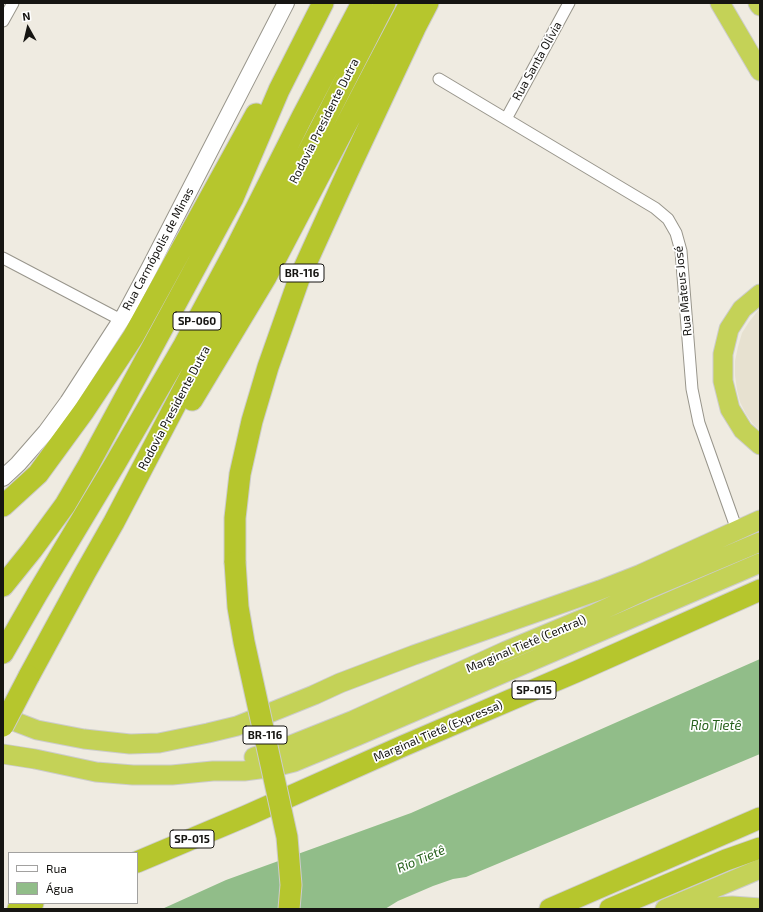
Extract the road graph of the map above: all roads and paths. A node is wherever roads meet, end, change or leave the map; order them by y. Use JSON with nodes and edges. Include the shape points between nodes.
{"nodes":[{"id":1,"x":13,"y":3,"type":"edge"},
{"id":2,"x":286,"y":3,"type":"edge"},
{"id":3,"x":323,"y":3,"type":"edge"},
{"id":4,"x":362,"y":3,"type":"edge"},
{"id":5,"x":385,"y":3,"type":"edge"},
{"id":6,"x":410,"y":3,"type":"edge"},
{"id":7,"x":428,"y":3,"type":"edge"},
{"id":8,"x":569,"y":3,"type":"edge"},
{"id":9,"x":720,"y":3,"type":"edge"},
{"id":10,"x":758,"y":3,"type":"edge"},
{"id":11,"x":760,"y":6,"type":"edge"},
{"id":12,"x":3,"y":21,"type":"edge"},
{"id":13,"x":760,"y":71,"type":"edge"},
{"id":14,"x":439,"y":79,"type":"dead end"},
{"id":15,"x":279,"y":90,"type":"junction"},
{"id":16,"x":506,"y":119,"type":"junction"},
{"id":17,"x":3,"y":258,"type":"edge"},
{"id":18,"x":760,"y":294,"type":"edge"},
{"id":19,"x":121,"y":320,"type":"junction"},
{"id":20,"x":760,"y":444,"type":"edge"},
{"id":21,"x":3,"y":478,"type":"edge"},
{"id":22,"x":3,"y":506,"type":"edge"},
{"id":23,"x":760,"y":520,"type":"edge"},
{"id":24,"x":114,"y":522,"type":"junction"},
{"id":25,"x":737,"y":530,"type":"junction"},
{"id":26,"x":760,"y":542,"type":"edge"},
{"id":27,"x":760,"y":563,"type":"edge"},
{"id":28,"x":6,"y":583,"type":"edge"},
{"id":29,"x":648,"y":589,"type":"junction"},
{"id":30,"x":760,"y":590,"type":"edge"},
{"id":31,"x":3,"y":653,"type":"edge"},
{"id":32,"x":340,"y":683,"type":"junction"},
{"id":33,"x":3,"y":717,"type":"edge"},
{"id":34,"x":3,"y":726,"type":"edge"},
{"id":35,"x":292,"y":753,"type":"junction"},
{"id":36,"x":3,"y":754,"type":"edge"},
{"id":37,"x":760,"y":818,"type":"edge"},
{"id":38,"x":751,"y":824,"type":"edge"},
{"id":39,"x":760,"y":848,"type":"edge"},
{"id":40,"x":138,"y":862,"type":"edge"},
{"id":41,"x":760,"y":869,"type":"edge"},
{"id":42,"x":30,"y":904,"type":"edge"},
{"id":43,"x":760,"y":908,"type":"edge"},
{"id":44,"x":18,"y":909,"type":"edge"},
{"id":45,"x":289,"y":909,"type":"edge"},
{"id":46,"x":550,"y":909,"type":"edge"},
{"id":47,"x":610,"y":909,"type":"edge"},
{"id":48,"x":665,"y":909,"type":"edge"},
{"id":49,"x":680,"y":909,"type":"edge"}],
"edges":[{"from":1,"to":12,"type":"street"},
{"from":2,"to":19,"type":"main road","name":"Rua Carmópolis de Minas"},
{"from":3,"to":15,"type":"highway"},
{"from":4,"to":31,"type":"highway","name":"Rodovia Presidente Dutra","number":"SP-060","via":[[184,345]]},
{"from":5,"to":24,"type":"highway","name":"Rodovia Presidente Dutra","number":"SP-060"},
{"from":6,"to":24,"type":"highway","via":[[266,277],[150,473]]},
{"from":7,"to":45,"type":"highway","number":"BR-116","bridge":true,"via":[[299,279],[268,367],[240,474],[235,518],[238,607],[287,837],[291,885]]},
{"from":8,"to":16,"type":"street","name":"Rua Santa Olívia"},
{"from":9,"to":13,"type":"highway"},
{"from":10,"to":11,"type":"highway"},
{"from":14,"to":16,"type":"street","name":"Rua Mateus José"},
{"from":15,"to":22,"type":"highway","via":[[255,116],[132,337],[84,411],[38,474]]},
{"from":15,"to":28,"type":"highway","via":[[233,198],[89,464],[65,505]]},
{"from":16,"to":25,"type":"street","name":"Rua Mateus José","via":[[655,208],[668,219],[676,233],[681,250],[692,389],[697,416]]},
{"from":17,"to":19,"type":"street"},
{"from":18,"to":20,"type":"highway","via":[[742,309],[729,329],[723,354],[723,381],[730,409],[743,430]]},
{"from":19,"to":21,"type":"main road","name":"Rua Carmópolis de Minas","via":[[46,432]]},
{"from":23,"to":25,"type":"highway"},
{"from":24,"to":34,"type":"highway","name":"Rodovia Presidente Dutra","number":"SP-060","bridge":true},
{"from":25,"to":32,"type":"highway","via":[[641,574]]},
{"from":26,"to":29,"type":"highway","name":"Marginal Tietê (Central)"},
{"from":27,"to":35,"type":"highway","name":"Marginal Tietê (Central)","via":[[364,733]]},
{"from":29,"to":32,"type":"highway","via":[[358,684]]},
{"from":29,"to":35,"type":"highway","name":"Marginal Tietê (Central)","via":[[354,720]]},
{"from":30,"to":40,"type":"highway","name":"Marginal Tietê (Expressa)","number":"SP-015"},
{"from":32,"to":33,"type":"highway","via":[[237,726],[159,743],[130,744],[84,739],[38,730]]},
{"from":35,"to":36,"type":"highway","via":[[274,767],[172,775],[96,772]]},
{"from":37,"to":38,"type":"highway"},
{"from":38,"to":46,"type":"highway"},
{"from":39,"to":47,"type":"highway"},
{"from":41,"to":48,"type":"highway"},
{"from":42,"to":44,"type":"highway"},
{"from":43,"to":49,"type":"highway","via":[[732,906]]}]}
